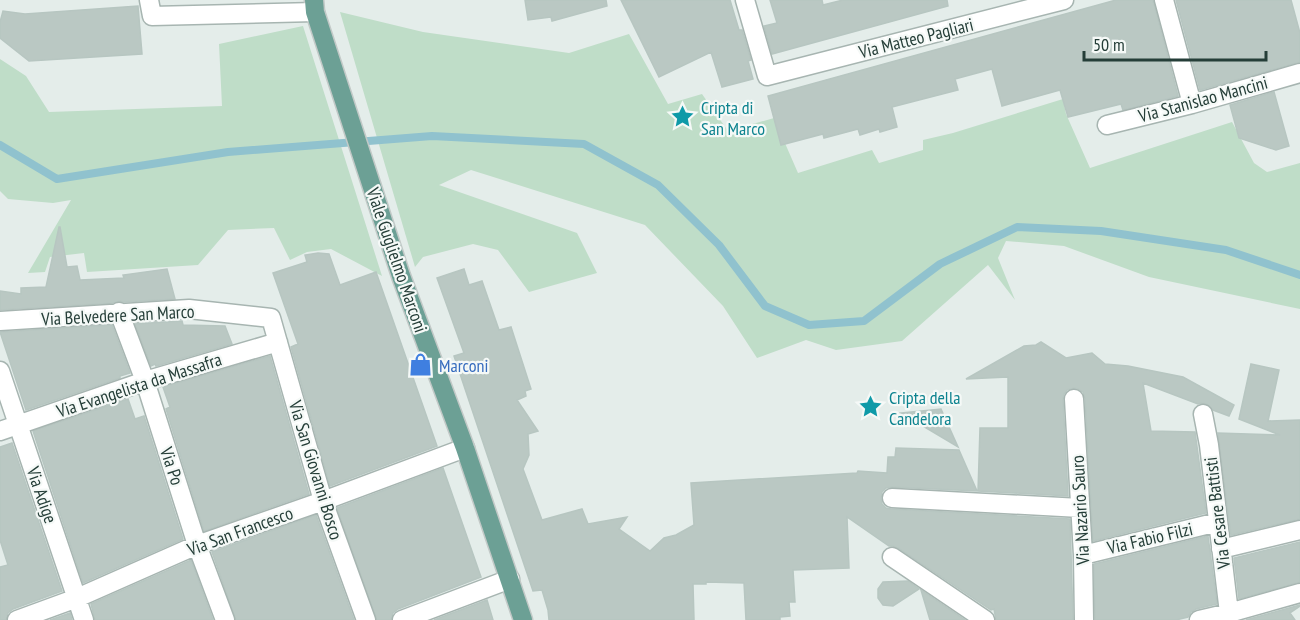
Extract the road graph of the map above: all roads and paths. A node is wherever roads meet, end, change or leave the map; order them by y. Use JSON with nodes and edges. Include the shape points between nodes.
{"nodes":[{"id":1,"x":149,"y":0,"type":"edge"},
{"id":2,"x":745,"y":0,"type":"edge"},
{"id":3,"x":1064,"y":0,"type":"edge"},
{"id":4,"x":1164,"y":0,"type":"edge"},
{"id":5,"x":314,"y":6,"type":"edge"},
{"id":6,"x":1017,"y":6,"type":"edge"},
{"id":7,"x":1300,"y":73,"type":"edge"},
{"id":8,"x":1192,"y":104,"type":"junction"},
{"id":9,"x":1107,"y":125,"type":"dead end"},
{"id":10,"x":119,"y":312,"type":"junction"},
{"id":11,"x":271,"y":318,"type":"joint"},
{"id":12,"x":0,"y":321,"type":"edge"},
{"id":13,"x":278,"y":342,"type":"junction"},
{"id":14,"x":0,"y":371,"type":"edge"},
{"id":15,"x":145,"y":381,"type":"junction"},
{"id":16,"x":1074,"y":399,"type":"dead end"},
{"id":17,"x":1203,"y":414,"type":"dead end"},
{"id":18,"x":18,"y":425,"type":"junction"},
{"id":19,"x":0,"y":431,"type":"edge"},
{"id":20,"x":465,"y":448,"type":"junction"},
{"id":21,"x":892,"y":498,"type":"dead end"},
{"id":22,"x":323,"y":501,"type":"junction"},
{"id":23,"x":1080,"y":508,"type":"junction"},
{"id":24,"x":1218,"y":522,"type":"junction"},
{"id":25,"x":1300,"y":530,"type":"edge"},
{"id":26,"x":197,"y":545,"type":"junction"},
{"id":27,"x":1221,"y":549,"type":"junction"},
{"id":28,"x":1083,"y":555,"type":"junction"},
{"id":29,"x":892,"y":556,"type":"dead end"},
{"id":30,"x":510,"y":579,"type":"junction"},
{"id":31,"x":1300,"y":593,"type":"edge"},
{"id":32,"x":77,"y":598,"type":"junction"},
{"id":33,"x":1229,"y":613,"type":"junction"},
{"id":34,"x":17,"y":620,"type":"edge"},
{"id":35,"x":84,"y":620,"type":"edge"},
{"id":36,"x":225,"y":620,"type":"edge"},
{"id":37,"x":366,"y":620,"type":"edge"},
{"id":38,"x":402,"y":620,"type":"edge"},
{"id":39,"x":524,"y":620,"type":"edge"},
{"id":40,"x":985,"y":620,"type":"edge"},
{"id":41,"x":1084,"y":620,"type":"edge"},
{"id":42,"x":1198,"y":620,"type":"edge"}],
"edges":[{"from":1,"to":5,"type":"street","via":[[152,16]]},
{"from":2,"to":6,"type":"street","name":"Via Matteo Pagliari","via":[[767,76]]},
{"from":3,"to":6,"type":"street","name":"Via Matteo Pagliari"},
{"from":4,"to":8,"type":"street"},
{"from":5,"to":20,"type":"main road","name":"Viale Guglielmo Marconi","via":[[401,276]]},
{"from":7,"to":8,"type":"street","name":"Via Stanislao Mancini"},
{"from":8,"to":9,"type":"street","name":"Via Stanislao Mancini"},
{"from":10,"to":11,"type":"street","name":"Via Belvedere San Marco","via":[[189,309]]},
{"from":10,"to":12,"type":"street","name":"Via Belvedere San Marco"},
{"from":10,"to":15,"type":"street","name":"Via Po"},
{"from":11,"to":13,"type":"street","name":"Via San Giovanni Bosco"},
{"from":13,"to":15,"type":"street","name":"Via Evangelista da Massafra"},
{"from":13,"to":22,"type":"street","name":"Via San Giovanni Bosco"},
{"from":14,"to":18,"type":"street","name":"Via Adige"},
{"from":15,"to":18,"type":"street","name":"Via Evangelista da Massafra"},
{"from":15,"to":26,"type":"street","name":"Via Po"},
{"from":16,"to":23,"type":"street","name":"Via Nazario Sauro"},
{"from":17,"to":24,"type":"street","name":"Via Cesare Battisti"},
{"from":18,"to":19,"type":"street","name":"Via Evangelista da Massafra"},
{"from":18,"to":32,"type":"street","name":"Via Adige"},
{"from":20,"to":22,"type":"street","name":"Via San Francesco"},
{"from":20,"to":30,"type":"main road","name":"Viale Guglielmo Marconi"},
{"from":21,"to":23,"type":"street"},
{"from":22,"to":26,"type":"street","name":"Via San Francesco"},
{"from":22,"to":37,"type":"street","name":"Via San Giovanni Bosco"},
{"from":23,"to":28,"type":"street","name":"Via Nazario Sauro"},
{"from":24,"to":27,"type":"street","name":"Via Cesare Battisti"},
{"from":24,"to":28,"type":"street","name":"Via Fabio Filzi"},
{"from":25,"to":27,"type":"street"},
{"from":26,"to":32,"type":"street","name":"Via San Francesco"},
{"from":26,"to":36,"type":"street","name":"Via Po"},
{"from":27,"to":33,"type":"street","name":"Via Cesare Battisti"},
{"from":28,"to":41,"type":"street","name":"Via Nazario Sauro"},
{"from":29,"to":40,"type":"street"},
{"from":30,"to":38,"type":"street"},
{"from":30,"to":39,"type":"main road","name":"Viale Guglielmo Marconi"},
{"from":31,"to":33,"type":"street"},
{"from":32,"to":34,"type":"street","name":"Via San Francesco"},
{"from":32,"to":35,"type":"street","name":"Via Adige"},
{"from":33,"to":42,"type":"street"}]}
